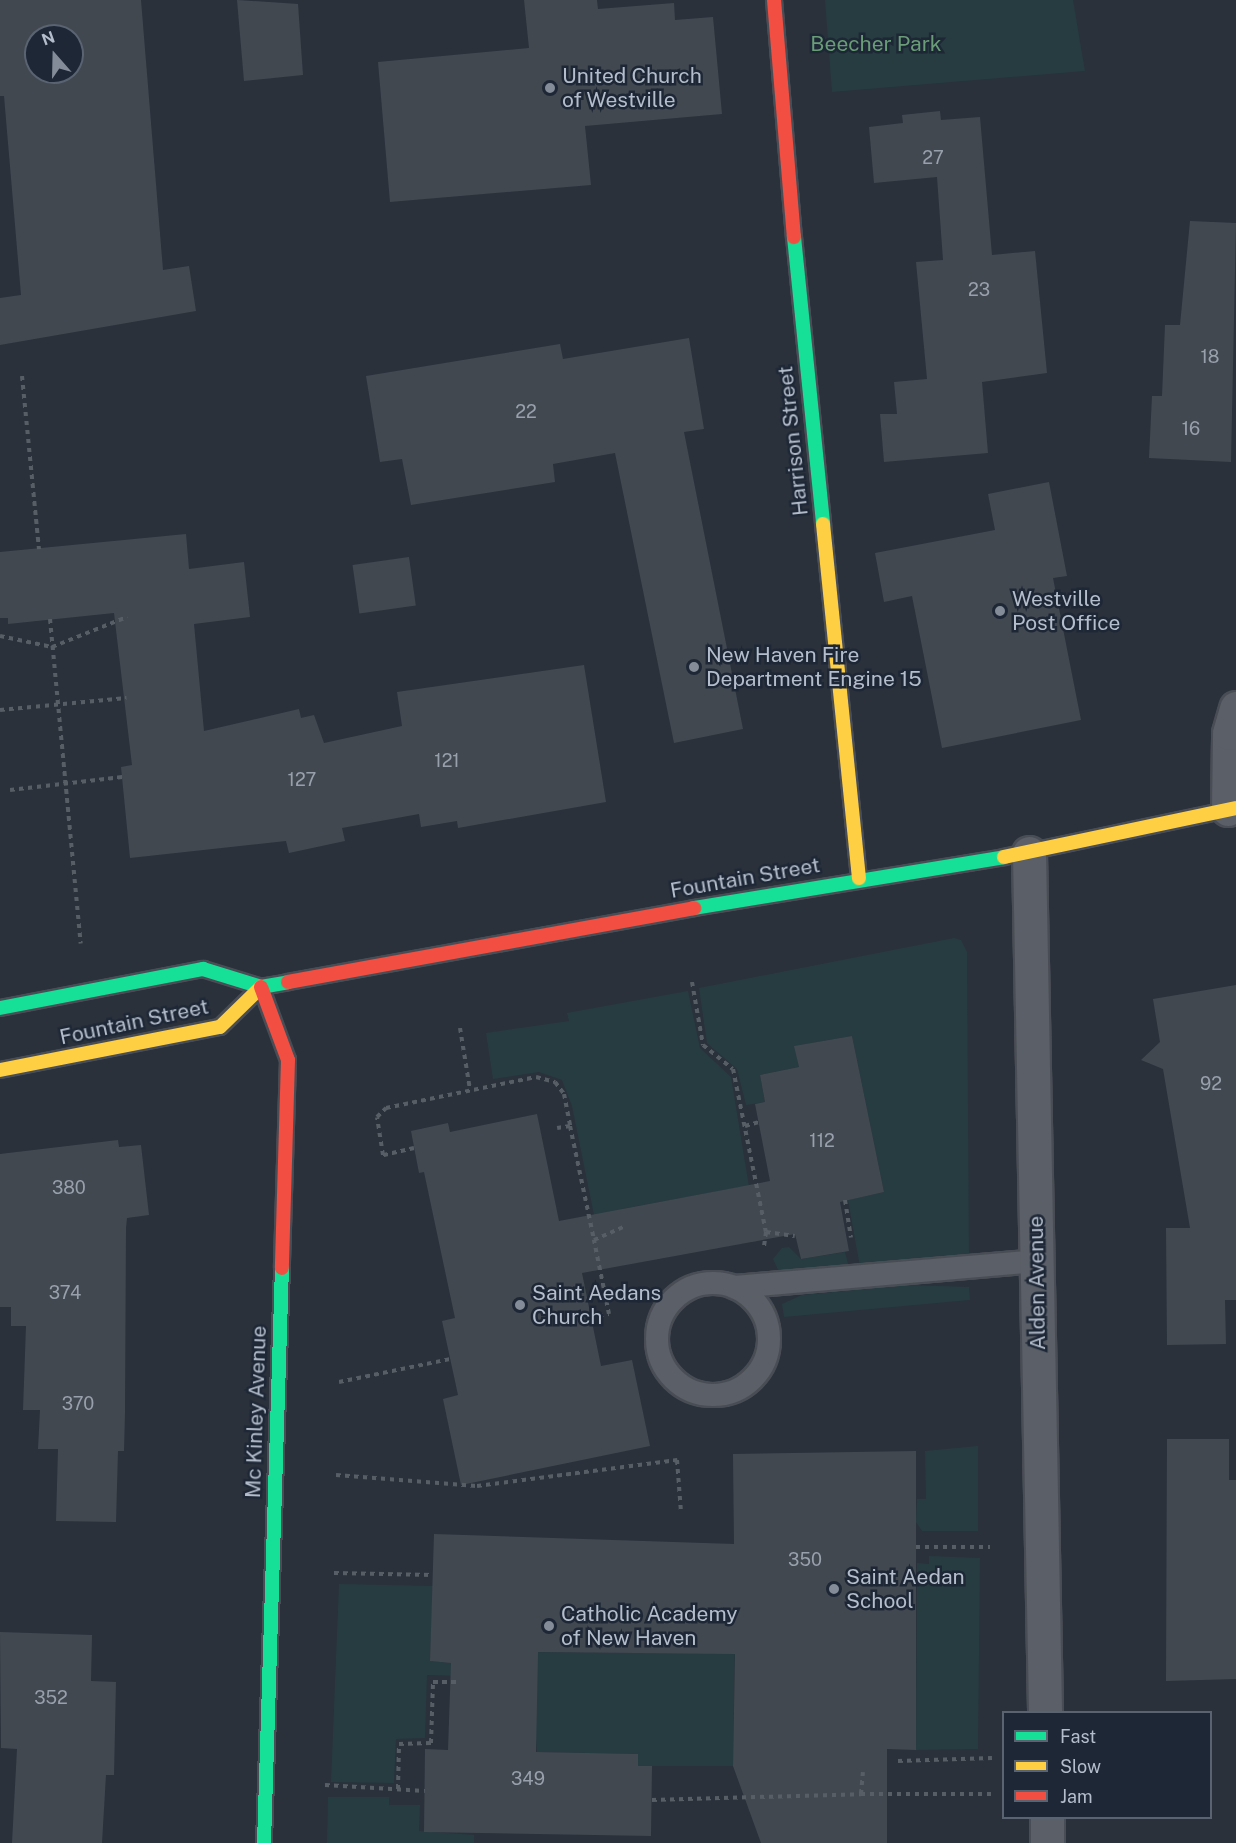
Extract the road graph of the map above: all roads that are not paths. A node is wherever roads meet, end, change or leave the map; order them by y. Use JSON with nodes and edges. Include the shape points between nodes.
{"nodes":[{"id":1,"x":774,"y":0,"type":"edge"},
{"id":2,"x":1236,"y":708,"type":"edge"},
{"id":3,"x":1232,"y":809,"type":"edge"},
{"id":4,"x":1029,"y":853,"type":"junction"},
{"id":5,"x":859,"y":878,"type":"junction"},
{"id":6,"x":261,"y":987,"type":"junction"},
{"id":7,"x":0,"y":1008,"type":"edge"},
{"id":8,"x":0,"y":1070,"type":"edge"},
{"id":9,"x":1037,"y":1261,"type":"junction"},
{"id":10,"x":734,"y":1287,"type":"junction"},
{"id":11,"x":1045,"y":1711,"type":"edge"},
{"id":12,"x":1047,"y":1819,"type":"edge"},
{"id":13,"x":264,"y":1843,"type":"edge"},
{"id":14,"x":1047,"y":1843,"type":"edge"}],
"edges":[{"from":1,"to":5,"type":"street","name":"Harrison Street","via":[[798,280]]},
{"from":2,"to":3,"type":"street","via":[[1229,733]]},
{"from":3,"to":4,"type":"street","name":"Fountain Street"},
{"from":4,"to":5,"type":"street","name":"Fountain Street"},
{"from":4,"to":9,"type":"street","name":"Alden Avenue"},
{"from":5,"to":6,"type":"street","name":"Fountain Street"},
{"from":6,"to":7,"type":"street","name":"Fountain Street","via":[[203,969]]},
{"from":6,"to":8,"type":"street","name":"Fountain Street","via":[[220,1027]]},
{"from":6,"to":13,"type":"street","name":"Mc Kinley Avenue","via":[[288,1060]]},
{"from":9,"to":10,"type":"lane"},
{"from":9,"to":11,"type":"street","name":"Alden Avenue"},
{"from":10,"to":10,"type":"lane","via":[[716,1283],[682,1292],[660,1320],[656,1337],[667,1372],[679,1385],[696,1393],[734,1391],[750,1381],[768,1349],[769,1329],[762,1312],[750,1297]]},
{"from":12,"to":14,"type":"street"}]}
